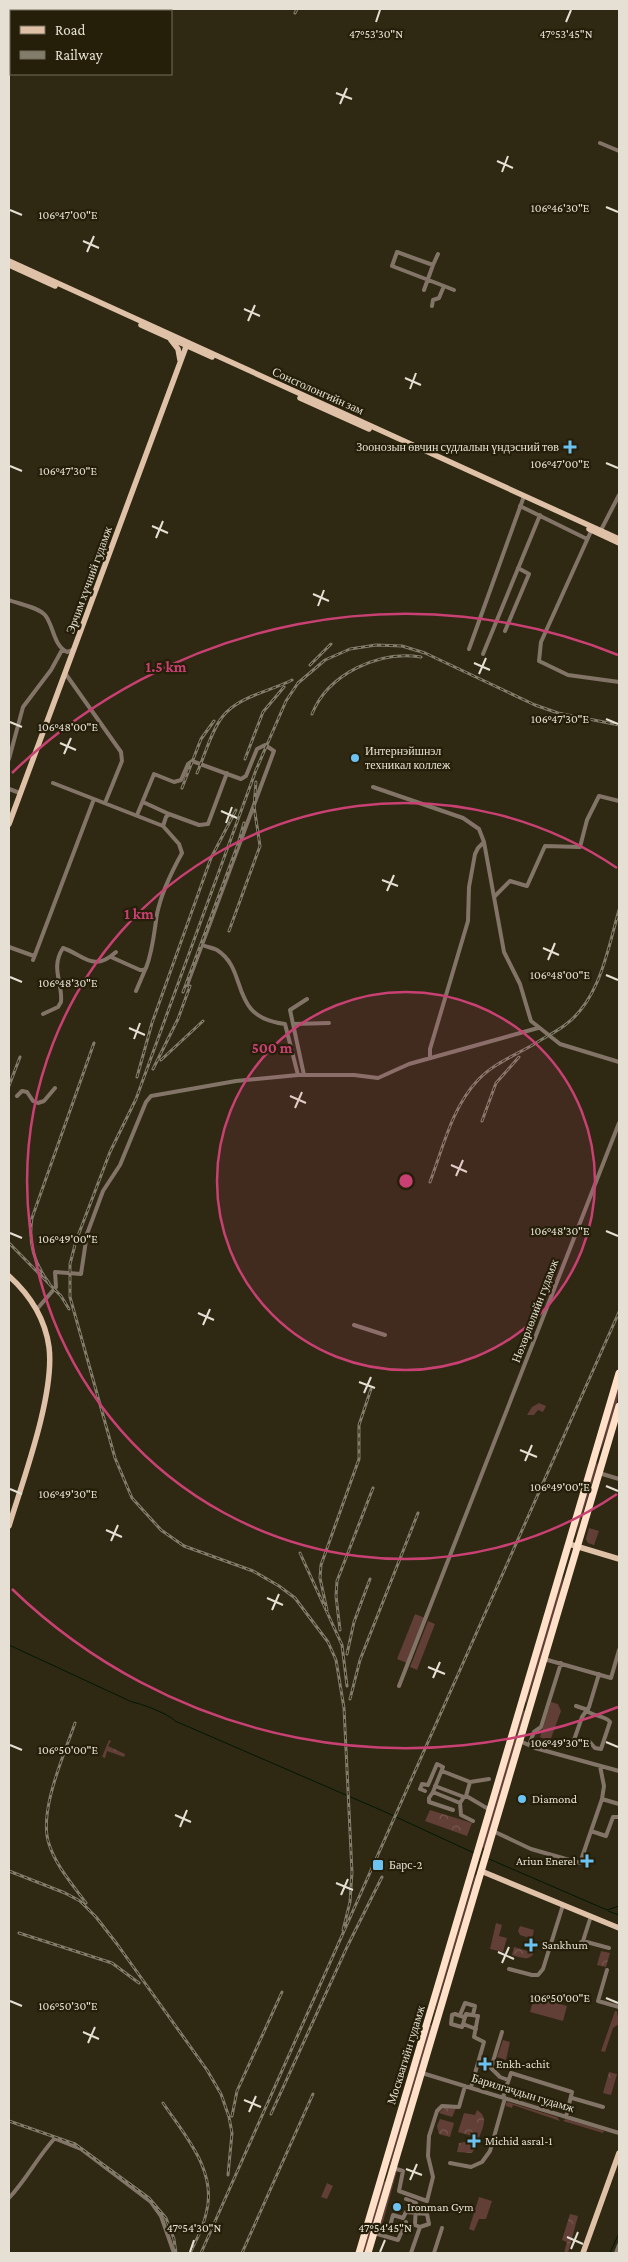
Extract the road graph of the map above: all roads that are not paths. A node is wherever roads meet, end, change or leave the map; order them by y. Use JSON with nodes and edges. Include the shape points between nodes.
{"nodes":[{"id":1,"x":600,"y":143,"type":"dead end"},
{"id":2,"x":619,"y":150,"type":"edge"},
{"id":3,"x":438,"y":254,"type":"dead end"},
{"id":4,"x":9,"y":261,"type":"edge"},
{"id":5,"x":9,"y":265,"type":"edge"},
{"id":6,"x":433,"y":266,"type":"junction"},
{"id":7,"x":428,"y":280,"type":"junction"},
{"id":8,"x":444,"y":286,"type":"junction"},
{"id":9,"x":424,"y":290,"type":"dead end"},
{"id":10,"x":454,"y":290,"type":"dead end"},
{"id":11,"x":432,"y":306,"type":"dead end"},
{"id":12,"x":169,"y":338,"type":"junction"},
{"id":13,"x":187,"y":344,"type":"junction"},
{"id":14,"x":201,"y":352,"type":"junction"},
{"id":15,"x":180,"y":362,"type":"junction"},
{"id":16,"x":619,"y":494,"type":"edge"},
{"id":17,"x":523,"y":499,"type":"junction"},
{"id":18,"x":520,"y":506,"type":"junction"},
{"id":19,"x":540,"y":515,"type":"junction"},
{"id":20,"x":592,"y":529,"type":"junction"},
{"id":21,"x":600,"y":532,"type":"junction"},
{"id":22,"x":587,"y":539,"type":"junction"},
{"id":23,"x":619,"y":539,"type":"edge"},
{"id":24,"x":619,"y":543,"type":"edge"},
{"id":25,"x":518,"y":568,"type":"junction"},
{"id":26,"x":9,"y":600,"type":"edge"},
{"id":27,"x":504,"y":631,"type":"dead end"},
{"id":28,"x":74,"y":649,"type":"junction"},
{"id":29,"x":469,"y":649,"type":"dead end"},
{"id":30,"x":62,"y":650,"type":"junction"},
{"id":31,"x":483,"y":654,"type":"dead end"},
{"id":32,"x":65,"y":673,"type":"junction"},
{"id":33,"x":619,"y":682,"type":"edge"},
{"id":34,"x":9,"y":759,"type":"edge"},
{"id":35,"x":227,"y":773,"type":"junction"},
{"id":36,"x":53,"y":783,"type":"dead end"},
{"id":37,"x":373,"y":787,"type":"dead end"},
{"id":38,"x":9,"y":789,"type":"edge"},
{"id":39,"x":20,"y":793,"type":"junction"},
{"id":40,"x":94,"y":798,"type":"junction"},
{"id":41,"x":619,"y":801,"type":"edge"},
{"id":42,"x":143,"y":802,"type":"junction"},
{"id":43,"x":105,"y":803,"type":"junction"},
{"id":44,"x":169,"y":814,"type":"junction"},
{"id":45,"x":138,"y":815,"type":"junction"},
{"id":46,"x":9,"y":824,"type":"edge"},
{"id":47,"x":163,"y":826,"type":"junction"},
{"id":48,"x":484,"y":842,"type":"junction"},
{"id":49,"x":495,"y":896,"type":"junction"},
{"id":50,"x":202,"y":945,"type":"junction"},
{"id":51,"x":9,"y":947,"type":"edge"},
{"id":52,"x":116,"y":952,"type":"dead end"},
{"id":53,"x":111,"y":957,"type":"junction"},
{"id":54,"x":146,"y":968,"type":"junction"},
{"id":55,"x":187,"y":985,"type":"dead end"},
{"id":56,"x":136,"y":991,"type":"dead end"},
{"id":57,"x":307,"y":1000,"type":"dead end"},
{"id":58,"x":43,"y":1014,"type":"dead end"},
{"id":59,"x":329,"y":1023,"type":"dead end"},
{"id":60,"x":293,"y":1024,"type":"junction"},
{"id":61,"x":538,"y":1028,"type":"junction"},
{"id":62,"x":430,"y":1058,"type":"junction"},
{"id":63,"x":619,"y":1062,"type":"edge"},
{"id":64,"x":298,"y":1075,"type":"junction"},
{"id":65,"x":304,"y":1075,"type":"junction"},
{"id":66,"x":55,"y":1088,"type":"dead end"},
{"id":67,"x":17,"y":1096,"type":"dead end"},
{"id":68,"x":619,"y":1123,"type":"edge"},
{"id":69,"x":9,"y":1276,"type":"edge"},
{"id":70,"x":37,"y":1310,"type":"junction"},
{"id":71,"x":354,"y":1325,"type":"dead end"},
{"id":72,"x":385,"y":1335,"type":"dead end"},
{"id":73,"x":619,"y":1374,"type":"edge"},
{"id":74,"x":619,"y":1406,"type":"edge"},
{"id":75,"x":596,"y":1452,"type":"junction"},
{"id":76,"x":604,"y":1455,"type":"junction"},
{"id":77,"x":593,"y":1461,"type":"junction"},
{"id":78,"x":602,"y":1465,"type":"junction"},
{"id":79,"x":599,"y":1473,"type":"junction"},
{"id":80,"x":619,"y":1479,"type":"edge"},
{"id":81,"x":9,"y":1526,"type":"edge"},
{"id":82,"x":569,"y":1543,"type":"junction"},
{"id":83,"x":578,"y":1545,"type":"junction"},
{"id":84,"x":619,"y":1558,"type":"edge"},
{"id":85,"x":558,"y":1578,"type":"junction"},
{"id":86,"x":567,"y":1580,"type":"junction"},
{"id":87,"x":619,"y":1650,"type":"edge"},
{"id":88,"x":544,"y":1659,"type":"junction"},
{"id":89,"x":562,"y":1663,"type":"junction"},
{"id":90,"x":599,"y":1674,"type":"junction"},
{"id":91,"x":399,"y":1686,"type":"dead end"},
{"id":92,"x":521,"y":1706,"type":"junction"},
{"id":93,"x":576,"y":1706,"type":"dead end"},
{"id":94,"x":529,"y":1708,"type":"junction"},
{"id":95,"x":588,"y":1710,"type":"junction"},
{"id":96,"x":588,"y":1740,"type":"dead end"},
{"id":97,"x":520,"y":1741,"type":"junction"},
{"id":98,"x":573,"y":1743,"type":"dead end"},
{"id":99,"x":528,"y":1744,"type":"junction"},
{"id":100,"x":600,"y":1766,"type":"junction"},
{"id":101,"x":442,"y":1771,"type":"junction"},
{"id":102,"x":619,"y":1771,"type":"edge"},
{"id":103,"x":489,"y":1779,"type":"dead end"},
{"id":104,"x":470,"y":1782,"type":"junction"},
{"id":105,"x":428,"y":1785,"type":"junction"},
{"id":106,"x":434,"y":1789,"type":"junction"},
{"id":107,"x":425,"y":1791,"type":"dead end"},
{"id":108,"x":465,"y":1796,"type":"junction"},
{"id":109,"x":602,"y":1799,"type":"junction"},
{"id":110,"x":460,"y":1803,"type":"junction"},
{"id":111,"x":619,"y":1804,"type":"edge"},
{"id":112,"x":453,"y":1810,"type":"dead end"},
{"id":113,"x":490,"y":1810,"type":"junction"},
{"id":114,"x":619,"y":1818,"type":"edge"},
{"id":115,"x":473,"y":1821,"type":"dead end"},
{"id":116,"x":591,"y":1831,"type":"junction"},
{"id":117,"x":493,"y":1832,"type":"junction"},
{"id":118,"x":482,"y":1869,"type":"junction"},
{"id":119,"x":563,"y":1905,"type":"junction"},
{"id":120,"x":591,"y":1916,"type":"junction"},
{"id":121,"x":619,"y":1928,"type":"edge"},
{"id":122,"x":619,"y":1932,"type":"edge"},
{"id":123,"x":609,"y":1948,"type":"dead end"},
{"id":124,"x":509,"y":1968,"type":"dead end"},
{"id":125,"x":607,"y":1970,"type":"dead end"},
{"id":126,"x":619,"y":2007,"type":"edge"},
{"id":127,"x":474,"y":2014,"type":"junction"},
{"id":128,"x":462,"y":2016,"type":"junction"},
{"id":129,"x":428,"y":2022,"type":"junction"},
{"id":130,"x":436,"y":2024,"type":"junction"},
{"id":131,"x":463,"y":2024,"type":"junction"},
{"id":132,"x":476,"y":2029,"type":"junction"},
{"id":133,"x":502,"y":2032,"type":"dead end"},
{"id":134,"x":422,"y":2073,"type":"junction"},
{"id":135,"x":508,"y":2080,"type":"junction"},
{"id":136,"x":465,"y":2086,"type":"junction"},
{"id":137,"x":471,"y":2088,"type":"junction"},
{"id":138,"x":504,"y":2098,"type":"junction"},
{"id":139,"x":572,"y":2098,"type":"junction"},
{"id":140,"x":603,"y":2107,"type":"dead end"},
{"id":141,"x":566,"y":2117,"type":"junction"},
{"id":142,"x":619,"y":2133,"type":"edge"},
{"id":143,"x":619,"y":2153,"type":"edge"},
{"id":144,"x":450,"y":2163,"type":"dead end"},
{"id":145,"x":393,"y":2168,"type":"junction"},
{"id":146,"x":382,"y":2176,"type":"junction"},
{"id":147,"x":390,"y":2179,"type":"junction"},
{"id":148,"x":9,"y":2198,"type":"edge"},
{"id":149,"x":406,"y":2199,"type":"dead end"},
{"id":150,"x":417,"y":2213,"type":"junction"},
{"id":151,"x":405,"y":2220,"type":"junction"},
{"id":152,"x":415,"y":2225,"type":"junction"},
{"id":153,"x":420,"y":2227,"type":"junction"},
{"id":154,"x":442,"y":2228,"type":"dead end"},
{"id":155,"x":403,"y":2231,"type":"junction"},
{"id":156,"x":374,"y":2233,"type":"junction"},
{"id":157,"x":619,"y":2246,"type":"edge"},
{"id":158,"x":174,"y":2253,"type":"edge"},
{"id":159,"x":359,"y":2253,"type":"edge"},
{"id":160,"x":368,"y":2253,"type":"edge"},
{"id":161,"x":411,"y":2253,"type":"edge"},
{"id":162,"x":434,"y":2253,"type":"edge"},
{"id":163,"x":583,"y":2253,"type":"edge"},
{"id":164,"x":616,"y":2253,"type":"edge"}],
"edges":[{"from":1,"to":2,"type":"street"},
{"from":3,"to":6,"type":"street"},
{"from":4,"to":13,"type":"main road","name":"Сонсголонгийн зам"},
{"from":5,"to":12,"type":"main road","name":"Сонсголонгийн зам"},
{"from":6,"to":7,"type":"street"},
{"from":6,"to":7,"type":"street","via":[[397,252],[392,266]]},
{"from":7,"to":8,"type":"street"},
{"from":7,"to":9,"type":"street"},
{"from":8,"to":10,"type":"street"},
{"from":8,"to":11,"type":"street"},
{"from":12,"to":13,"type":"main road","name":"Сонсголонгийн зам"},
{"from":12,"to":15,"type":"main road","via":[[178,349]]},
{"from":13,"to":14,"type":"main road","name":"Сонсголонгийн зам"},
{"from":13,"to":15,"type":"main road","name":"Эрчим хүчний гудамж"},
{"from":13,"to":20,"type":"main road","name":"Сонсголонгийн зам"},
{"from":14,"to":15,"type":"main road","via":[[186,354]]},
{"from":14,"to":17,"type":"main road","name":"Сонсголонгийн зам"},
{"from":15,"to":28,"type":"main road","name":"Эрчим хүчний гудамж"},
{"from":16,"to":21,"type":"street"},
{"from":17,"to":18,"type":"street"},
{"from":17,"to":20,"type":"main road","name":"Сонсголонгийн зам"},
{"from":18,"to":19,"type":"street"},
{"from":18,"to":29,"type":"street"},
{"from":19,"to":22,"type":"street"},
{"from":19,"to":25,"type":"street"},
{"from":20,"to":21,"type":"main road","name":"Сонсголонгийн зам"},
{"from":20,"to":22,"type":"street"},
{"from":21,"to":23,"type":"main road","name":"Сонсголонгийн зам"},
{"from":21,"to":24,"type":"main road","name":"Сонсголонгийн зам"},
{"from":22,"to":33,"type":"street","via":[[541,642],[538,661],[568,675]]},
{"from":25,"to":27,"type":"street","via":[[529,574]]},
{"from":25,"to":31,"type":"street"},
{"from":26,"to":30,"type":"street","via":[[46,616]]},
{"from":28,"to":30,"type":"street"},
{"from":28,"to":32,"type":"main road","name":"Эрчим хүчний гудамж"},
{"from":30,"to":34,"type":"street","via":[[23,707]]},
{"from":32,"to":39,"type":"main road","name":"Эрчим хүчний гудамж"},
{"from":32,"to":43,"type":"street","via":[[121,752],[122,761]]},
{"from":35,"to":42,"type":"street","via":[[192,761],[181,780],[174,782],[154,774]]},
{"from":35,"to":44,"type":"street","via":[[208,824],[199,825]]},
{"from":35,"to":50,"type":"street","via":[[241,779],[246,776],[257,749],[265,745],[274,751]]},
{"from":36,"to":40,"type":"street"},
{"from":37,"to":48,"type":"street","via":[[463,818],[479,828]]},
{"from":38,"to":39,"type":"street"},
{"from":39,"to":46,"type":"main road","name":"Эрчим хүчний гудамж"},
{"from":40,"to":43,"type":"street"},
{"from":40,"to":51,"type":"street","via":[[33,958]]},
{"from":41,"to":49,"type":"street","via":[[599,796],[587,820],[581,847],[545,846],[527,886],[510,881]]},
{"from":42,"to":44,"type":"street"},
{"from":42,"to":45,"type":"street"},
{"from":43,"to":45,"type":"street"},
{"from":44,"to":47,"type":"street"},
{"from":45,"to":47,"type":"street"},
{"from":47,"to":54,"type":"street","via":[[179,844],[182,853],[173,868],[157,913],[153,946]]},
{"from":48,"to":49,"type":"street"},
{"from":48,"to":62,"type":"street","via":[[476,852],[468,890],[468,921],[430,1048]]},
{"from":49,"to":61,"type":"street","via":[[504,952],[520,984],[529,1017]]},
{"from":50,"to":55,"type":"street"},
{"from":50,"to":64,"type":"street","via":[[226,958],[245,1001],[256,1015],[285,1024]]},
{"from":52,"to":53,"type":"street"},
{"from":53,"to":54,"type":"street","via":[[140,970]]},
{"from":53,"to":58,"type":"street","via":[[94,962],[63,948],[57,970],[60,1002],[58,1007]]},
{"from":54,"to":56,"type":"street"},
{"from":57,"to":60,"type":"street","via":[[290,1010]]},
{"from":59,"to":60,"type":"street"},
{"from":60,"to":65,"type":"street"},
{"from":61,"to":62,"type":"street"},
{"from":61,"to":63,"type":"street","via":[[560,1044]]},
{"from":62,"to":65,"type":"street","via":[[378,1078]]},
{"from":64,"to":65,"type":"street"},
{"from":64,"to":70,"type":"street","via":[[236,1082],[149,1098],[120,1165],[103,1191],[87,1234],[81,1274],[55,1272],[56,1287]]},
{"from":66,"to":67,"type":"street","via":[[38,1103],[27,1092],[22,1091]]},
{"from":68,"to":91,"type":"street","name":"Нөхөрлөлийн гудамж"},
{"from":69,"to":70,"type":"main road"},
{"from":70,"to":81,"type":"main road","via":[[48,1342],[50,1372],[35,1439]]},
{"from":71,"to":72,"type":"street"},
{"from":73,"to":75,"type":"highway","name":"Москвагийн гудамж"},
{"from":74,"to":76,"type":"highway","name":"Москвагийн гудамж"},
{"from":75,"to":76,"type":"highway"},
{"from":75,"to":77,"type":"highway","name":"Москвагийн гудамж"},
{"from":76,"to":78,"type":"highway","name":"Москвагийн гудамж"},
{"from":77,"to":78,"type":"highway"},
{"from":77,"to":82,"type":"highway","name":"Москвагийн гудамж"},
{"from":78,"to":79,"type":"highway","name":"Москвагийн гудамж"},
{"from":79,"to":80,"type":"street"},
{"from":79,"to":83,"type":"highway","name":"Москвагийн гудамж"},
{"from":82,"to":83,"type":"main road"},
{"from":82,"to":85,"type":"highway","name":"Москвагийн гудамж"},
{"from":83,"to":84,"type":"main road"},
{"from":83,"to":86,"type":"highway","name":"Москвагийн гудамж"},
{"from":85,"to":86,"type":"highway","via":[[564,1576]]},
{"from":85,"to":92,"type":"highway","name":"Москвагийн гудамж"},
{"from":86,"to":88,"type":"highway","name":"Москвагийн гудамж"},
{"from":87,"to":90,"type":"street","via":[[611,1678]]},
{"from":88,"to":89,"type":"street"},
{"from":88,"to":94,"type":"highway","name":"Москвагийн гудамж"},
{"from":89,"to":90,"type":"street"},
{"from":89,"to":99,"type":"street","via":[[540,1727]]},
{"from":90,"to":95,"type":"street"},
{"from":92,"to":94,"type":"highway"},
{"from":92,"to":113,"type":"highway","name":"Москвагийн гудамж"},
{"from":93,"to":95,"type":"street"},
{"from":94,"to":97,"type":"highway","name":"Москвагийн гудамж"},
{"from":95,"to":96,"type":"street","via":[[610,1722],[601,1749],[595,1748]]},
{"from":95,"to":98,"type":"street","via":[[582,1716]]},
{"from":97,"to":99,"type":"street"},
{"from":97,"to":117,"type":"highway","name":"Москвагийн гудамж"},
{"from":99,"to":100,"type":"street"},
{"from":100,"to":102,"type":"street"},
{"from":100,"to":109,"type":"street","via":[[604,1786]]},
{"from":101,"to":104,"type":"street"},
{"from":101,"to":105,"type":"street","via":[[443,1766],[436,1764]]},
{"from":101,"to":106,"type":"street"},
{"from":103,"to":104,"type":"street"},
{"from":104,"to":108,"type":"street"},
{"from":105,"to":106,"type":"street"},
{"from":105,"to":107,"type":"street","via":[[422,1784],[420,1789]]},
{"from":106,"to":108,"type":"street"},
{"from":106,"to":110,"type":"street"},
{"from":106,"to":112,"type":"street","via":[[429,1801]]},
{"from":108,"to":110,"type":"street"},
{"from":108,"to":113,"type":"street"},
{"from":109,"to":111,"type":"street"},
{"from":109,"to":116,"type":"street"},
{"from":110,"to":115,"type":"street","via":[[461,1815]]},
{"from":113,"to":129,"type":"highway","name":"Москвагийн гудамж"},
{"from":114,"to":116,"type":"street","via":[[613,1818],[606,1836]]},
{"from":116,"to":117,"type":"street","via":[[580,1863],[532,1849]]},
{"from":117,"to":118,"type":"highway","name":"Москвагийн гудамж"},
{"from":118,"to":119,"type":"main road"},
{"from":118,"to":130,"type":"highway","name":"Москвагийн гудамж"},
{"from":119,"to":120,"type":"main road"},
{"from":119,"to":124,"type":"street","via":[[543,1969],[538,1975]]},
{"from":120,"to":121,"type":"main road"},
{"from":120,"to":122,"type":"main road"},
{"from":120,"to":123,"type":"street","via":[[582,1942]]},
{"from":125,"to":126,"type":"street","via":[[598,2002]]},
{"from":127,"to":128,"type":"street"},
{"from":127,"to":128,"type":"street","via":[[476,2006],[465,2002]]},
{"from":127,"to":132,"type":"street","via":[[478,2016]]},
{"from":128,"to":131,"type":"street"},
{"from":128,"to":131,"type":"street","via":[[452,2015],[451,2024],[462,2027]]},
{"from":129,"to":130,"type":"highway"},
{"from":129,"to":146,"type":"highway","name":"Москвагийн гудамж"},
{"from":130,"to":134,"type":"highway","name":"Москвагийн гудамж"},
{"from":131,"to":132,"type":"street"},
{"from":132,"to":137,"type":"street","via":[[474,2037],[484,2042]]},
{"from":133,"to":135,"type":"street","via":[[491,2068],[500,2078]]},
{"from":134,"to":136,"type":"street","name":"Барилгачдын гудамж"},
{"from":134,"to":145,"type":"highway","name":"Москвагийн гудамж"},
{"from":135,"to":138,"type":"street"},
{"from":135,"to":139,"type":"street","via":[[512,2073],[572,2092]]},
{"from":136,"to":137,"type":"street","name":"Барилгачдын гудамж"},
{"from":136,"to":145,"type":"street","via":[[459,2107],[442,2106],[433,2122],[428,2148],[433,2182],[427,2201],[398,2191],[404,2171]]},
{"from":137,"to":138,"type":"street","name":"Барилгачдын гудамж"},
{"from":138,"to":141,"type":"street","name":"Барилгачдын гудамж"},
{"from":138,"to":144,"type":"street","via":[[486,2158],[471,2167]]},
{"from":139,"to":140,"type":"street"},
{"from":139,"to":141,"type":"street"},
{"from":141,"to":142,"type":"street","name":"Барилгачдын гудамж"},
{"from":143,"to":163,"type":"main road"},
{"from":145,"to":147,"type":"highway","name":"Москвагийн гудамж"},
{"from":146,"to":147,"type":"highway"},
{"from":146,"to":159,"type":"highway","name":"Москвагийн гудамж"},
{"from":147,"to":156,"type":"highway","name":"Москвагийн гудамж"},
{"from":148,"to":158,"type":"street","via":[[25,2181],[40,2155],[56,2139],[81,2149],[151,2202],[162,2216]]},
{"from":149,"to":150,"type":"street","via":[[416,2203]]},
{"from":150,"to":151,"type":"street","via":[[406,2212]]},
{"from":150,"to":152,"type":"street"},
{"from":150,"to":153,"type":"street","via":[[427,2214],[429,2218],[428,2224]]},
{"from":151,"to":152,"type":"street"},
{"from":151,"to":155,"type":"street"},
{"from":151,"to":155,"type":"street","via":[[393,2215],[390,2224]]},
{"from":152,"to":153,"type":"street"},
{"from":153,"to":161,"type":"street"},
{"from":154,"to":162,"type":"street"},
{"from":155,"to":156,"type":"street","via":[[398,2240]]},
{"from":156,"to":160,"type":"highway","name":"Москвагийн гудамж"},
{"from":157,"to":164,"type":"street"}]}
